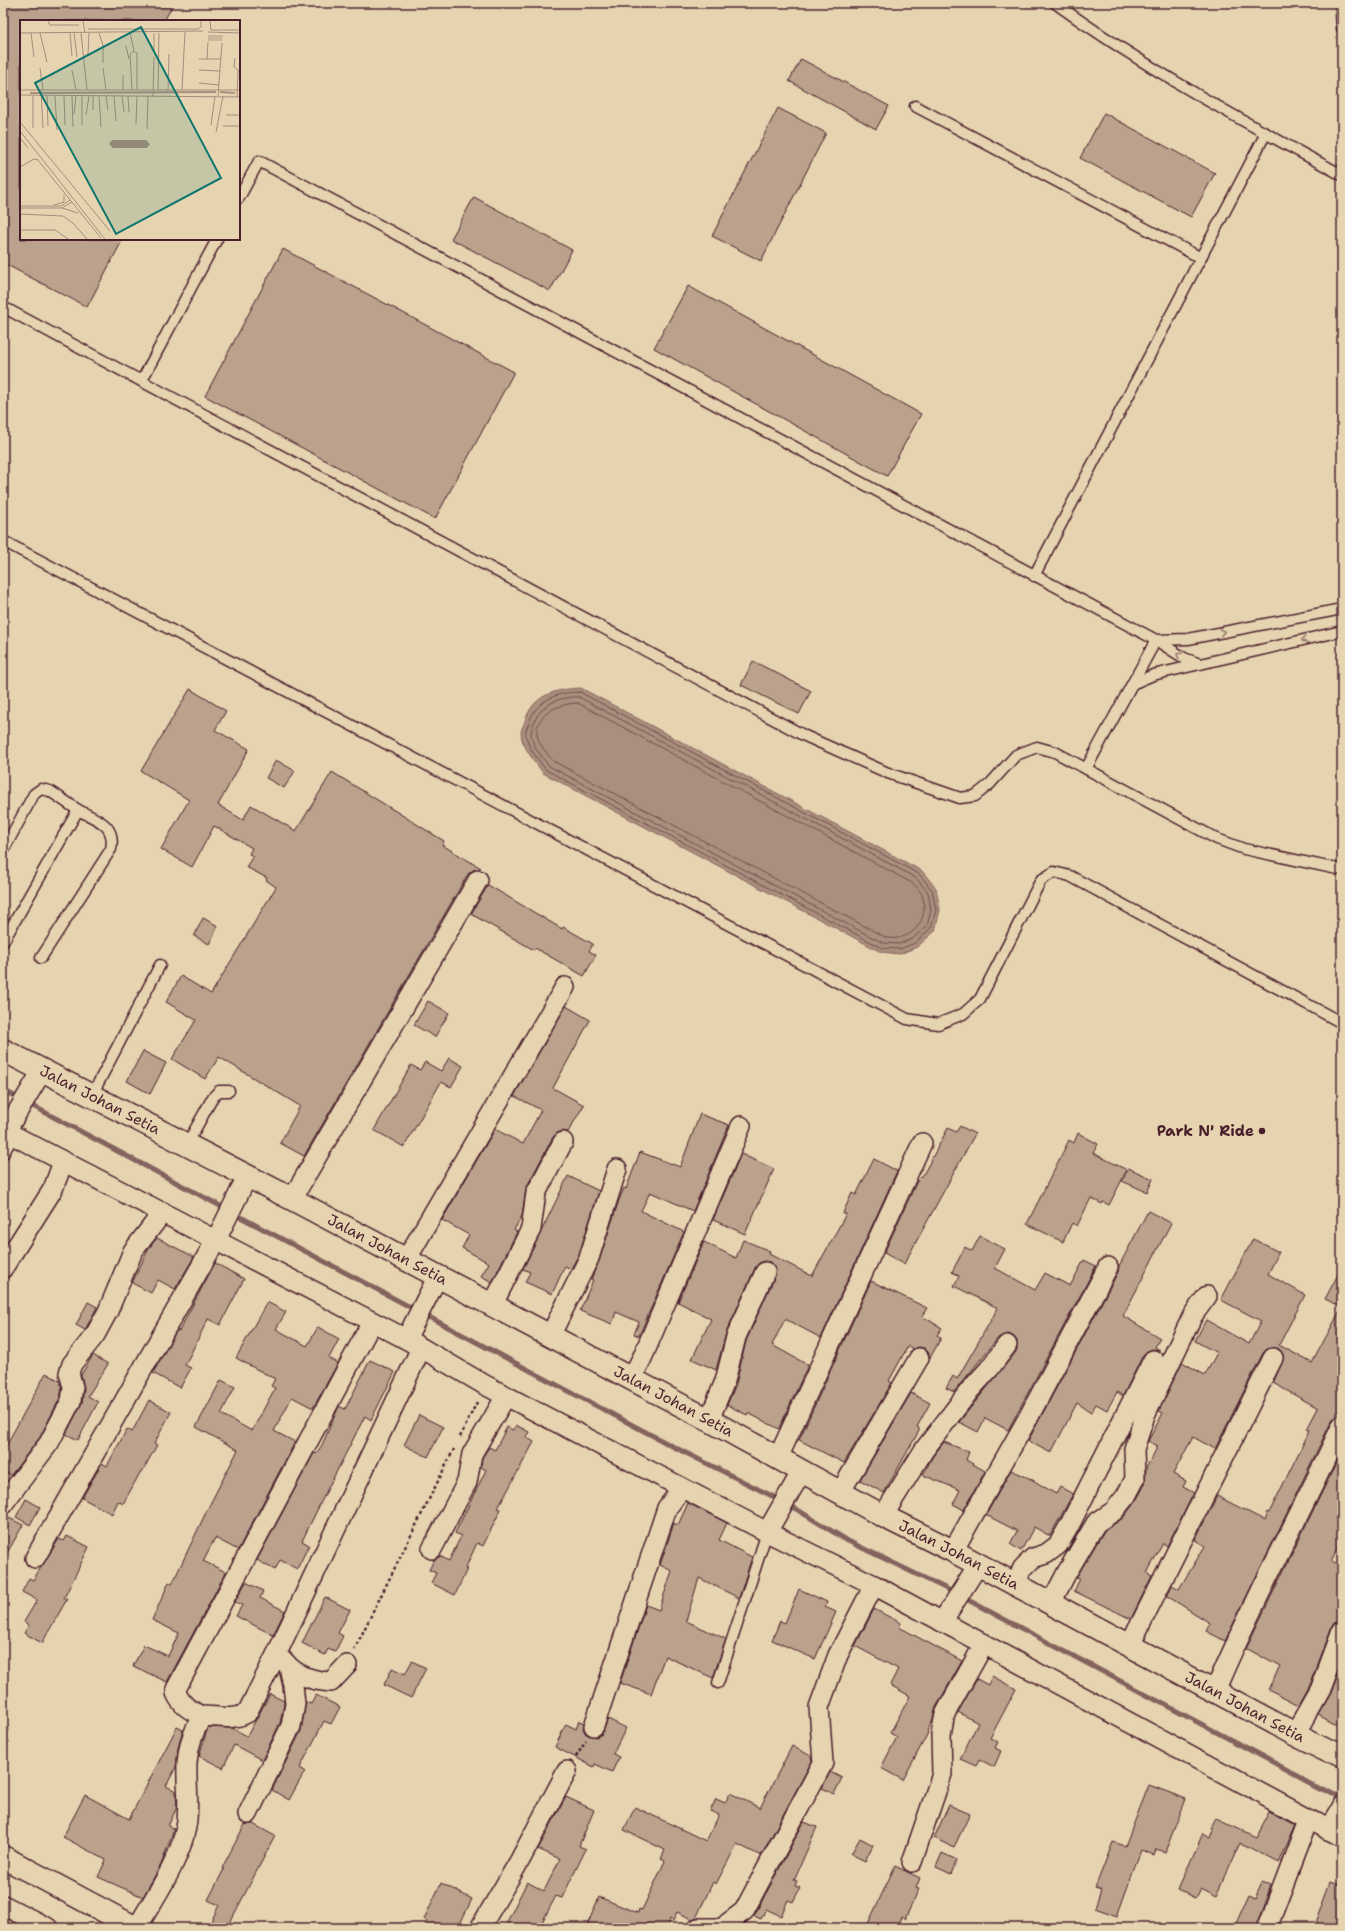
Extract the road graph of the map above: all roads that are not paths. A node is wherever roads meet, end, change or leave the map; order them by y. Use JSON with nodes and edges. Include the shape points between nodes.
{"nodes":[{"id":1,"x":1055,"y":3,"type":"edge"},
{"id":2,"x":1340,"y":3,"type":"edge"},
{"id":3,"x":1342,"y":28,"type":"edge"},
{"id":4,"x":915,"y":106,"type":"dead end"},
{"id":5,"x":1266,"y":134,"type":"junction"},
{"id":6,"x":1342,"y":175,"type":"edge"},
{"id":7,"x":240,"y":196,"type":"edge"},
{"id":8,"x":216,"y":240,"type":"edge"},
{"id":9,"x":1201,"y":258,"type":"junction"},
{"id":10,"x":3,"y":307,"type":"edge"},
{"id":11,"x":142,"y":380,"type":"junction"},
{"id":12,"x":3,"y":541,"type":"edge"},
{"id":13,"x":1034,"y":576,"type":"junction"},
{"id":14,"x":1342,"y":609,"type":"edge"},
{"id":15,"x":1342,"y":631,"type":"edge"},
{"id":16,"x":1156,"y":640,"type":"junction"},
{"id":17,"x":1200,"y":664,"type":"junction"},
{"id":18,"x":1132,"y":684,"type":"junction"},
{"id":19,"x":1087,"y":767,"type":"junction"},
{"id":20,"x":78,"y":810,"type":"junction"},
{"id":21,"x":3,"y":851,"type":"edge"},
{"id":22,"x":1342,"y":870,"type":"edge"},
{"id":23,"x":478,"y":880,"type":"dead end"},
{"id":24,"x":3,"y":942,"type":"edge"},
{"id":25,"x":41,"y":958,"type":"dead end"},
{"id":26,"x":160,"y":965,"type":"dead end"},
{"id":27,"x":565,"y":987,"type":"dead end"},
{"id":28,"x":1342,"y":1023,"type":"edge"},
{"id":29,"x":3,"y":1050,"type":"edge"},
{"id":30,"x":37,"y":1079,"type":"junction"},
{"id":31,"x":229,"y":1092,"type":"dead end"},
{"id":32,"x":91,"y":1096,"type":"junction"},
{"id":33,"x":741,"y":1126,"type":"dead end"},
{"id":34,"x":9,"y":1129,"type":"edge"},
{"id":35,"x":564,"y":1142,"type":"dead end"},
{"id":36,"x":922,"y":1143,"type":"dead end"},
{"id":37,"x":186,"y":1146,"type":"junction"},
{"id":38,"x":3,"y":1154,"type":"edge"},
{"id":39,"x":63,"y":1162,"type":"junction"},
{"id":40,"x":618,"y":1169,"type":"dead end"},
{"id":41,"x":247,"y":1177,"type":"junction"},
{"id":42,"x":292,"y":1199,"type":"junction"},
{"id":43,"x":163,"y":1212,"type":"junction"},
{"id":44,"x":219,"y":1235,"type":"junction"},
{"id":45,"x":411,"y":1251,"type":"junction"},
{"id":46,"x":1108,"y":1267,"type":"dead end"},
{"id":47,"x":3,"y":1268,"type":"edge"},
{"id":48,"x":765,"y":1272,"type":"dead end"},
{"id":49,"x":437,"y":1278,"type":"junction"},
{"id":50,"x":1207,"y":1296,"type":"dead end"},
{"id":51,"x":496,"y":1298,"type":"junction"},
{"id":52,"x":372,"y":1322,"type":"junction"},
{"id":53,"x":554,"y":1327,"type":"junction"},
{"id":54,"x":412,"y":1338,"type":"junction"},
{"id":55,"x":1007,"y":1345,"type":"dead end"},
{"id":56,"x":919,"y":1358,"type":"dead end"},
{"id":57,"x":1273,"y":1358,"type":"dead end"},
{"id":58,"x":1153,"y":1360,"type":"dead end"},
{"id":59,"x":637,"y":1369,"type":"junction"},
{"id":60,"x":506,"y":1396,"type":"junction"},
{"id":61,"x":709,"y":1420,"type":"junction"},
{"id":62,"x":1342,"y":1425,"type":"edge"},
{"id":63,"x":778,"y":1458,"type":"junction"},
{"id":64,"x":797,"y":1479,"type":"junction"},
{"id":65,"x":682,"y":1488,"type":"junction"},
{"id":66,"x":841,"y":1491,"type":"junction"},
{"id":67,"x":3,"y":1504,"type":"edge"},
{"id":68,"x":883,"y":1516,"type":"junction"},
{"id":69,"x":769,"y":1528,"type":"junction"},
{"id":70,"x":432,"y":1549,"type":"dead end"},
{"id":71,"x":952,"y":1551,"type":"junction"},
{"id":72,"x":35,"y":1558,"type":"dead end"},
{"id":73,"x":973,"y":1572,"type":"junction"},
{"id":74,"x":874,"y":1585,"type":"junction"},
{"id":75,"x":1014,"y":1585,"type":"junction"},
{"id":76,"x":1051,"y":1604,"type":"junction"},
{"id":77,"x":946,"y":1616,"type":"junction"},
{"id":78,"x":1342,"y":1631,"type":"edge"},
{"id":79,"x":1132,"y":1640,"type":"junction"},
{"id":80,"x":984,"y":1644,"type":"junction"},
{"id":81,"x":278,"y":1651,"type":"junction"},
{"id":82,"x":347,"y":1665,"type":"road end"},
{"id":83,"x":289,"y":1667,"type":"junction"},
{"id":84,"x":718,"y":1683,"type":"dead end"},
{"id":85,"x":1215,"y":1691,"type":"junction"},
{"id":86,"x":202,"y":1716,"type":"junction"},
{"id":87,"x":594,"y":1726,"type":"road end"},
{"id":88,"x":1295,"y":1734,"type":"junction"},
{"id":89,"x":1342,"y":1758,"type":"edge"},
{"id":90,"x":567,"y":1771,"type":"road end"},
{"id":91,"x":248,"y":1814,"type":"dead end"},
{"id":92,"x":1308,"y":1820,"type":"junction"},
{"id":93,"x":1337,"y":1823,"type":"edge"},
{"id":94,"x":3,"y":1857,"type":"edge"},
{"id":95,"x":912,"y":1862,"type":"dead end"},
{"id":96,"x":3,"y":1904,"type":"edge"},
{"id":97,"x":128,"y":1926,"type":"edge"},
{"id":98,"x":48,"y":1928,"type":"edge"},
{"id":99,"x":480,"y":1928,"type":"edge"},
{"id":100,"x":698,"y":1928,"type":"edge"},
{"id":101,"x":716,"y":1928,"type":"edge"},
{"id":102,"x":724,"y":1928,"type":"edge"},
{"id":103,"x":1266,"y":1928,"type":"edge"}],
"edges":[{"from":1,"to":5,"type":"lane","via":[[1103,38]]},
{"from":2,"to":3,"type":"lane"},
{"from":4,"to":9,"type":"lane"},
{"from":5,"to":6,"type":"lane"},
{"from":5,"to":9,"type":"lane"},
{"from":7,"to":13,"type":"lane","via":[[259,160]]},
{"from":8,"to":11,"type":"lane"},
{"from":9,"to":13,"type":"lane"},
{"from":10,"to":11,"type":"lane"},
{"from":11,"to":19,"type":"lane","via":[[805,736],[888,773],[960,798],[975,796],[990,784],[1016,755],[1037,747],[1055,752]]},
{"from":12,"to":28,"type":"lane","via":[[907,1018],[938,1024],[963,1014],[980,999],[1042,880],[1054,872],[1070,876]]},
{"from":13,"to":16,"type":"lane"},
{"from":16,"to":14,"type":"lane","one_way":true,"via":[[1188,639]]},
{"from":15,"to":17,"type":"lane","one_way":true},
{"from":17,"to":16,"type":"lane","one_way":true,"via":[[1184,658]]},
{"from":16,"to":18,"type":"lane"},
{"from":17,"to":18,"type":"lane","via":[[1153,675]]},
{"from":18,"to":19,"type":"lane"},
{"from":19,"to":22,"type":"lane","via":[[1217,839],[1244,849]]},
{"from":20,"to":21,"type":"lane","via":[[50,791],[41,789],[34,794]]},
{"from":20,"to":24,"type":"lane"},
{"from":20,"to":25,"type":"lane","via":[[111,830],[111,849]]},
{"from":23,"to":42,"type":"street"},
{"from":26,"to":32,"type":"lane"},
{"from":27,"to":45,"type":"street"},
{"from":29,"to":30,"type":"main road","name":"Jalan Johan Setia"},
{"from":30,"to":32,"type":"main road","name":"Jalan Johan Setia"},
{"from":30,"to":34,"type":"street"},
{"from":31,"to":37,"type":"lane","via":[[220,1091],[213,1097]]},
{"from":32,"to":37,"type":"main road","name":"Jalan Johan Setia"},
{"from":33,"to":59,"type":"street"},
{"from":34,"to":38,"type":"lane"},
{"from":34,"to":39,"type":"street"},
{"from":35,"to":51,"type":"street","via":[[536,1193],[531,1229]]},
{"from":36,"to":63,"type":"street"},
{"from":37,"to":41,"type":"main road","name":"Jalan Johan Setia"},
{"from":39,"to":43,"type":"street"},
{"from":39,"to":47,"type":"street","via":[[53,1189]]},
{"from":40,"to":53,"type":"street","via":[[589,1258]]},
{"from":41,"to":42,"type":"main road","name":"Jalan Johan Setia"},
{"from":41,"to":44,"type":"street"},
{"from":42,"to":45,"type":"main road","name":"Jalan Johan Setia"},
{"from":43,"to":44,"type":"street"},
{"from":43,"to":67,"type":"street","via":[[133,1251],[108,1311],[95,1335],[72,1364],[69,1373],[73,1387],[71,1401],[49,1443]]},
{"from":44,"to":52,"type":"street"},
{"from":44,"to":72,"type":"street"},
{"from":45,"to":49,"type":"main road","name":"Jalan Johan Setia"},
{"from":46,"to":71,"type":"street","via":[[1028,1418]]},
{"from":48,"to":61,"type":"street","via":[[736,1337],[725,1381]]},
{"from":49,"to":51,"type":"main road","name":"Jalan Johan Setia"},
{"from":49,"to":54,"type":"street"},
{"from":50,"to":76,"type":"street","via":[[1193,1315],[1145,1415],[1134,1448],[1135,1479],[1114,1511],[1096,1523]]},
{"from":51,"to":53,"type":"main road","name":"Jalan Johan Setia"},
{"from":52,"to":54,"type":"street"},
{"from":52,"to":86,"type":"street","via":[[176,1689],[181,1702]]},
{"from":53,"to":59,"type":"main road","name":"Jalan Johan Setia"},
{"from":54,"to":60,"type":"street","via":[[485,1386]]},
{"from":54,"to":81,"type":"street"},
{"from":55,"to":68,"type":"street","via":[[924,1450]]},
{"from":56,"to":66,"type":"street"},
{"from":57,"to":79,"type":"street"},
{"from":58,"to":75,"type":"street","via":[[1058,1545],[1046,1554],[1033,1558],[1023,1568]]},
{"from":59,"to":61,"type":"main road","name":"Jalan Johan Setia"},
{"from":60,"to":65,"type":"street"},
{"from":60,"to":70,"type":"street","via":[[472,1454],[467,1482]]},
{"from":61,"to":63,"type":"main road","name":"Jalan Johan Setia"},
{"from":62,"to":85,"type":"street","via":[[1236,1642]]},
{"from":63,"to":64,"type":"main road","name":"Jalan Johan Setia"},
{"from":64,"to":66,"type":"main road","name":"Jalan Johan Setia"},
{"from":64,"to":69,"type":"street"},
{"from":65,"to":69,"type":"street"},
{"from":65,"to":87,"type":"street","via":[[667,1508]]},
{"from":66,"to":68,"type":"main road","name":"Jalan Johan Setia"},
{"from":68,"to":71,"type":"main road","name":"Jalan Johan Setia"},
{"from":69,"to":74,"type":"street"},
{"from":69,"to":84,"type":"lane"},
{"from":71,"to":73,"type":"main road","name":"Jalan Johan Setia"},
{"from":73,"to":75,"type":"main road","name":"Jalan Johan Setia"},
{"from":73,"to":77,"type":"street"},
{"from":74,"to":77,"type":"street"},
{"from":74,"to":102,"type":"street","via":[[838,1655],[819,1707],[823,1763],[744,1911]]},
{"from":75,"to":76,"type":"main road","name":"Jalan Johan Setia"},
{"from":76,"to":79,"type":"main road","name":"Jalan Johan Setia"},
{"from":77,"to":80,"type":"street"},
{"from":78,"to":88,"type":"street","via":[[1320,1690]]},
{"from":79,"to":85,"type":"main road","name":"Jalan Johan Setia"},
{"from":80,"to":92,"type":"street"},
{"from":80,"to":95,"type":"street","via":[[945,1714],[941,1734],[942,1774]]},
{"from":81,"to":83,"type":"street"},
{"from":81,"to":86,"type":"street","via":[[247,1713],[233,1718]]},
{"from":82,"to":83,"type":"street","via":[[331,1682],[316,1682]]},
{"from":83,"to":91,"type":"street","via":[[295,1704],[291,1726]]},
{"from":85,"to":88,"type":"main road","name":"Jalan Johan Setia"},
{"from":86,"to":97,"type":"street","via":[[190,1746],[187,1762],[186,1825],[181,1849]]},
{"from":88,"to":89,"type":"main road","name":"Jalan Johan Setia"},
{"from":90,"to":99,"type":"street","via":[[520,1860]]},
{"from":92,"to":93,"type":"street"},
{"from":92,"to":103,"type":"street"},
{"from":94,"to":97,"type":"main road"},
{"from":96,"to":98,"type":"street"},
{"from":100,"to":101,"type":"street"}]}
